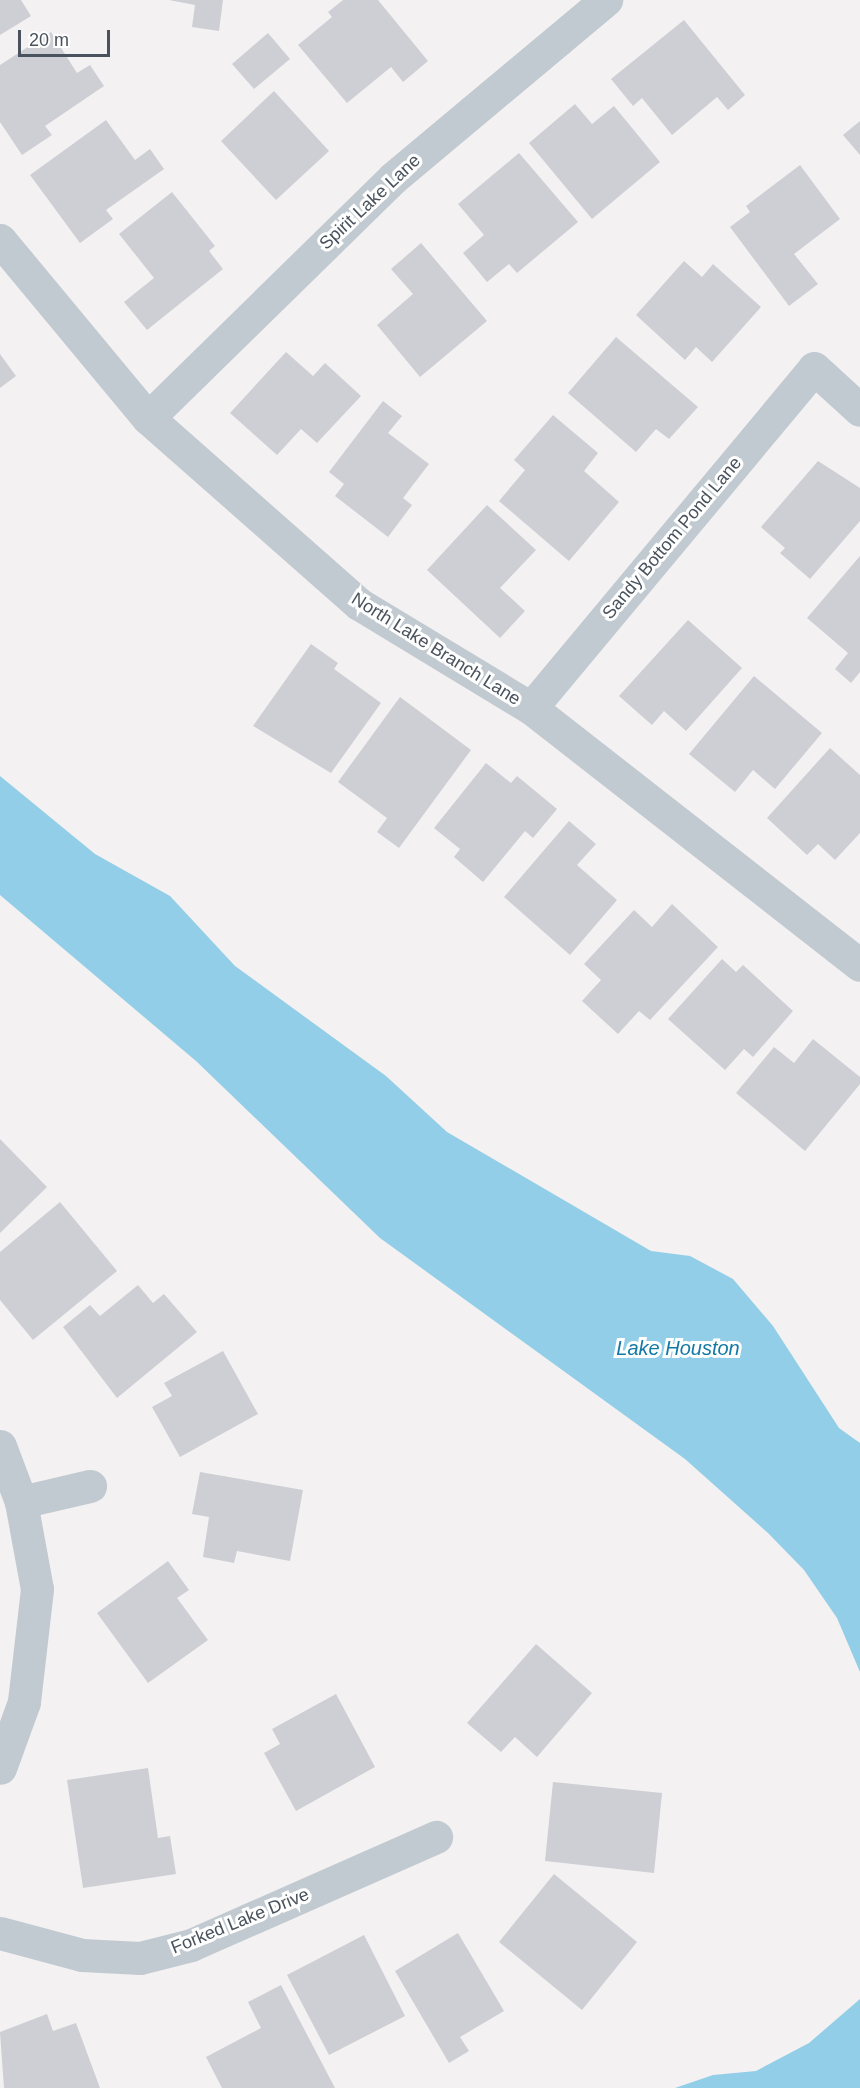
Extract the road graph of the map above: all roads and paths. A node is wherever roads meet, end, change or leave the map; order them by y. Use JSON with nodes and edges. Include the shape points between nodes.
{"nodes":[{"id":1,"x":606,"y":0,"type":"edge"},
{"id":2,"x":0,"y":240,"type":"edge"},
{"id":3,"x":860,"y":410,"type":"edge"},
{"id":4,"x":148,"y":418,"type":"junction"},
{"id":5,"x":531,"y":708,"type":"junction"},
{"id":6,"x":860,"y":964,"type":"edge"},
{"id":7,"x":0,"y":1446,"type":"edge"},
{"id":8,"x":90,"y":1486,"type":"dead end"},
{"id":9,"x":21,"y":1502,"type":"junction"},
{"id":10,"x":0,"y":1768,"type":"edge"},
{"id":11,"x":436,"y":1837,"type":"dead end"},
{"id":12,"x":0,"y":1933,"type":"edge"}],
"edges":[{"from":1,"to":4,"type":"street","name":"Spirit Lake Lane","via":[[393,178]]},
{"from":2,"to":4,"type":"street","name":"North Lake Branch Lane"},
{"from":3,"to":5,"type":"street","name":"Sandy Bottom Pond Lane","via":[[814,368]]},
{"from":4,"to":5,"type":"street","name":"North Lake Branch Lane","via":[[359,604]]},
{"from":5,"to":6,"type":"street","name":"North Lake Branch Lane"},
{"from":7,"to":9,"type":"street"},
{"from":8,"to":9,"type":"street"},
{"from":9,"to":10,"type":"street","via":[[37,1589],[24,1702]]},
{"from":11,"to":12,"type":"street","name":"Forked Lake Drive","via":[[191,1945],[140,1958],[82,1955]]}]}
